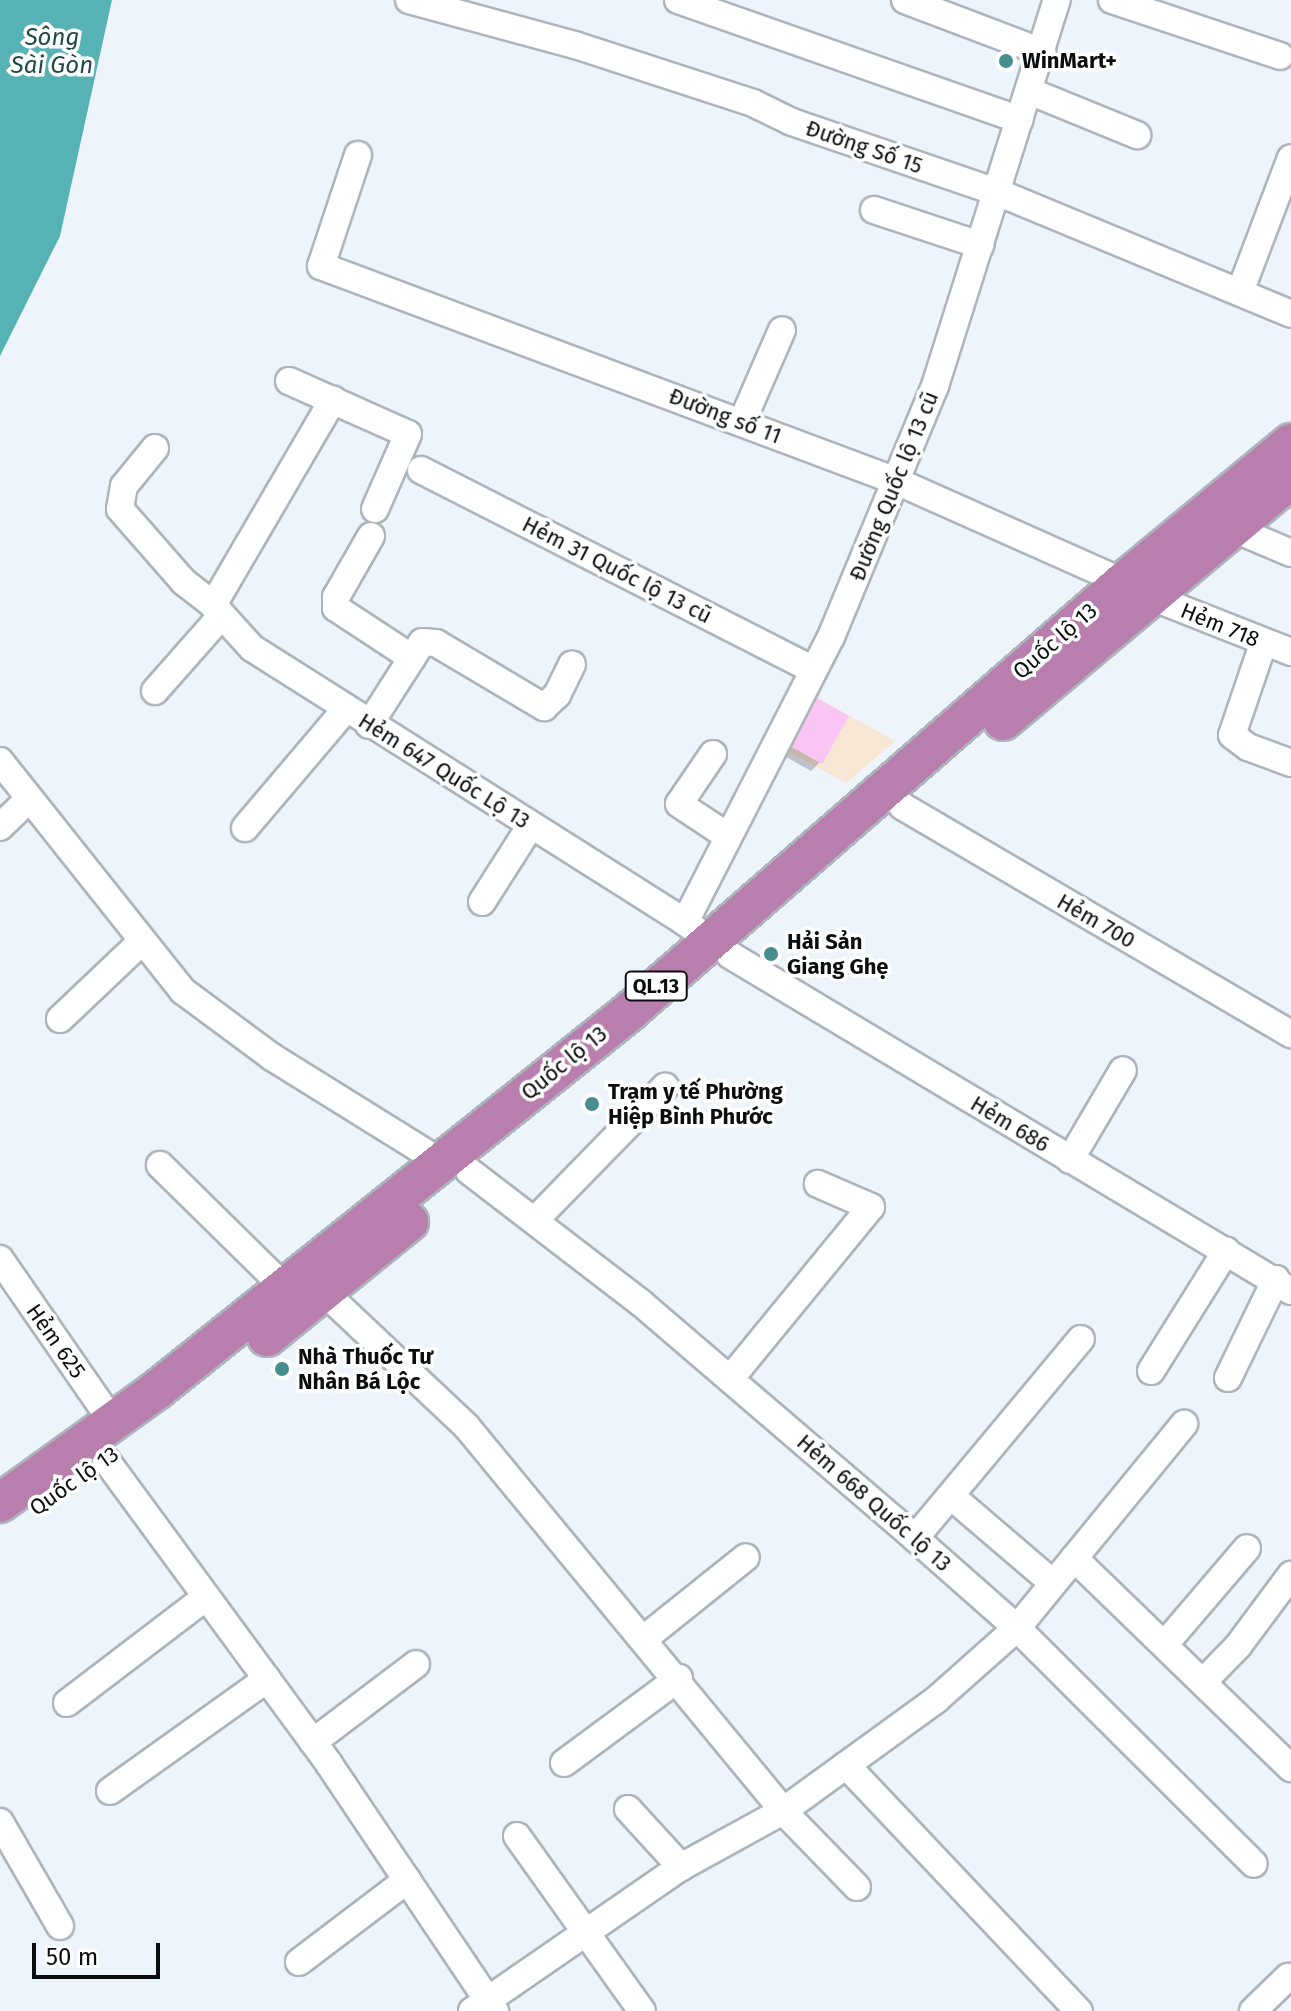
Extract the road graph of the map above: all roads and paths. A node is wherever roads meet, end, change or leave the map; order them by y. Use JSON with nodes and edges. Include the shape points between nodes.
{"nodes":[{"id":1,"x":678,"y":0,"type":"edge"},
{"id":2,"x":905,"y":0,"type":"edge"},
{"id":3,"x":1057,"y":0,"type":"edge"},
{"id":4,"x":1112,"y":0,"type":"edge"},
{"id":5,"x":418,"y":3,"type":"edge"},
{"id":6,"x":1042,"y":52,"type":"junction"},
{"id":7,"x":1280,"y":56,"type":"dead end"},
{"id":8,"x":1029,"y":91,"type":"junction"},
{"id":9,"x":1020,"y":120,"type":"junction"},
{"id":10,"x":1137,"y":135,"type":"dead end"},
{"id":11,"x":358,"y":155,"type":"dead end"},
{"id":12,"x":1291,"y":158,"type":"edge"},
{"id":13,"x":997,"y":192,"type":"junction"},
{"id":14,"x":874,"y":210,"type":"dead end"},
{"id":15,"x":980,"y":245,"type":"junction"},
{"id":16,"x":1240,"y":292,"type":"junction"},
{"id":17,"x":1291,"y":314,"type":"edge"},
{"id":18,"x":782,"y":330,"type":"dead end"},
{"id":19,"x":289,"y":381,"type":"dead end"},
{"id":20,"x":333,"y":400,"type":"junction"},
{"id":21,"x":742,"y":422,"type":"junction"},
{"id":22,"x":1291,"y":443,"type":"edge"},
{"id":23,"x":155,"y":448,"type":"dead end"},
{"id":24,"x":421,"y":470,"type":"dead end"},
{"id":25,"x":1291,"y":479,"type":"edge"},
{"id":26,"x":896,"y":481,"type":"junction"},
{"id":27,"x":375,"y":509,"type":"dead end"},
{"id":28,"x":1232,"y":528,"type":"junction"},
{"id":29,"x":371,"y":536,"type":"dead end"},
{"id":30,"x":1291,"y":553,"type":"edge"},
{"id":31,"x":1136,"y":589,"type":"junction"},
{"id":32,"x":218,"y":610,"type":"junction"},
{"id":33,"x":1263,"y":644,"type":"junction"},
{"id":34,"x":1291,"y":652,"type":"edge"},
{"id":35,"x":412,"y":658,"type":"junction"},
{"id":36,"x":572,"y":664,"type":"dead end"},
{"id":37,"x":813,"y":670,"type":"junction"},
{"id":38,"x":155,"y":691,"type":"dead end"},
{"id":39,"x":346,"y":709,"type":"junction"},
{"id":40,"x":369,"y":725,"type":"junction"},
{"id":41,"x":713,"y":754,"type":"dead end"},
{"id":42,"x":0,"y":761,"type":"edge"},
{"id":43,"x":1291,"y":763,"type":"edge"},
{"id":44,"x":28,"y":800,"type":"junction"},
{"id":45,"x":902,"y":806,"type":"junction"},
{"id":46,"x":531,"y":825,"type":"junction"},
{"id":47,"x":0,"y":827,"type":"edge"},
{"id":48,"x":245,"y":828,"type":"dead end"},
{"id":49,"x":726,"y":835,"type":"junction"},
{"id":50,"x":482,"y":902,"type":"dead end"},
{"id":51,"x":708,"y":939,"type":"junction"},
{"id":52,"x":140,"y":943,"type":"junction"},
{"id":53,"x":60,"y":1019,"type":"dead end"},
{"id":54,"x":1291,"y":1034,"type":"edge"},
{"id":55,"x":1123,"y":1070,"type":"dead end"},
{"id":56,"x":665,"y":1087,"type":"dead end"},
{"id":57,"x":1070,"y":1160,"type":"junction"},
{"id":58,"x":160,"y":1165,"type":"dead end"},
{"id":59,"x":455,"y":1167,"type":"junction"},
{"id":60,"x":818,"y":1184,"type":"dead end"},
{"id":61,"x":536,"y":1219,"type":"junction"},
{"id":62,"x":1226,"y":1251,"type":"junction"},
{"id":63,"x":0,"y":1259,"type":"edge"},
{"id":64,"x":1284,"y":1285,"type":"edge"},
{"id":65,"x":286,"y":1289,"type":"junction"},
{"id":66,"x":325,"y":1293,"type":"junction"},
{"id":67,"x":1081,"y":1339,"type":"dead end"},
{"id":68,"x":1151,"y":1371,"type":"dead end"},
{"id":69,"x":1228,"y":1378,"type":"dead end"},
{"id":70,"x":730,"y":1379,"type":"junction"},
{"id":71,"x":113,"y":1423,"type":"junction"},
{"id":72,"x":1184,"y":1424,"type":"dead end"},
{"id":73,"x":106,"y":1460,"type":"junction"},
{"id":74,"x":951,"y":1496,"type":"junction"},
{"id":75,"x":0,"y":1503,"type":"edge"},
{"id":76,"x":0,"y":1532,"type":"edge"},
{"id":77,"x":915,"y":1538,"type":"junction"},
{"id":78,"x":1247,"y":1548,"type":"dead end"},
{"id":79,"x":746,"y":1557,"type":"dead end"},
{"id":80,"x":1074,"y":1558,"type":"junction"},
{"id":81,"x":1291,"y":1575,"type":"edge"},
{"id":82,"x":1053,"y":1583,"type":"junction"},
{"id":83,"x":206,"y":1597,"type":"junction"},
{"id":84,"x":1017,"y":1628,"type":"junction"},
{"id":85,"x":645,"y":1638,"type":"junction"},
{"id":86,"x":1165,"y":1644,"type":"junction"},
{"id":87,"x":416,"y":1664,"type":"dead end"},
{"id":88,"x":679,"y":1678,"type":"junction"},
{"id":89,"x":267,"y":1679,"type":"junction"},
{"id":90,"x":1204,"y":1681,"type":"junction"},
{"id":91,"x":67,"y":1703,"type":"dead end"},
{"id":92,"x":313,"y":1742,"type":"junction"},
{"id":93,"x":564,"y":1763,"type":"dead end"},
{"id":94,"x":846,"y":1765,"type":"junction"},
{"id":95,"x":1291,"y":1768,"type":"edge"},
{"id":96,"x":110,"y":1791,"type":"dead end"},
{"id":97,"x":628,"y":1809,"type":"dead end"},
{"id":98,"x":783,"y":1811,"type":"junction"},
{"id":99,"x":0,"y":1822,"type":"edge"},
{"id":100,"x":517,"y":1836,"type":"dead end"},
{"id":101,"x":1254,"y":1864,"type":"dead end"},
{"id":102,"x":681,"y":1867,"type":"junction"},
{"id":103,"x":407,"y":1880,"type":"junction"},
{"id":104,"x":857,"y":1887,"type":"dead end"},
{"id":105,"x":60,"y":1926,"type":"dead end"},
{"id":106,"x":587,"y":1929,"type":"junction"},
{"id":107,"x":299,"y":1962,"type":"dead end"},
{"id":108,"x":1288,"y":1977,"type":"dead end"},
{"id":109,"x":485,"y":2007,"type":"edge"},
{"id":110,"x":642,"y":2011,"type":"edge"},
{"id":111,"x":1079,"y":2011,"type":"edge"},
{"id":112,"x":1253,"y":2011,"type":"edge"}],
"edges":[{"from":1,"to":9,"type":"street"},
{"from":2,"to":6,"type":"street"},
{"from":3,"to":6,"type":"street","name":"Đường Quốc lộ 13 cũ"},
{"from":4,"to":7,"type":"street"},
{"from":5,"to":13,"type":"street","name":"Đường Số 15","via":[[575,45],[753,103],[792,122]]},
{"from":6,"to":8,"type":"street","name":"Đường Quốc lộ 13 cũ"},
{"from":8,"to":9,"type":"street","name":"Đường Quốc lộ 13 cũ"},
{"from":8,"to":10,"type":"street"},
{"from":9,"to":13,"type":"street","name":"Đường Quốc lộ 13 cũ"},
{"from":11,"to":21,"type":"street","name":"Đường số 11","via":[[321,266]]},
{"from":12,"to":16,"type":"street"},
{"from":13,"to":15,"type":"street","name":"Đường Quốc lộ 13 cũ"},
{"from":13,"to":16,"type":"street","name":"Đường Số 15"},
{"from":14,"to":15,"type":"street"},
{"from":15,"to":26,"type":"street","name":"Đường Quốc lộ 13 cũ","via":[[935,386]]},
{"from":16,"to":17,"type":"street","name":"Đường Số 15"},
{"from":18,"to":21,"type":"street"},
{"from":19,"to":20,"type":"street"},
{"from":20,"to":27,"type":"street","via":[[408,434]]},
{"from":20,"to":32,"type":"street"},
{"from":21,"to":26,"type":"street","name":"Đường số 11"},
{"from":22,"to":31,"type":"highway","name":"Quốc lộ 13","number":"QL.13"},
{"from":23,"to":32,"type":"street","name":"Hẻm 647 Quốc Lộ 13","via":[[124,486],[120,509],[184,582]]},
{"from":24,"to":37,"type":"street","name":"Hẻm 31 Quốc lộ 13 cũ"},
{"from":25,"to":28,"type":"highway","name":"Quốc lộ 13","number":"QL.13"},
{"from":26,"to":31,"type":"street","name":"Đường số 11"},
{"from":26,"to":37,"type":"street","name":"Đường Quốc lộ 13 cũ"},
{"from":28,"to":30,"type":"street"},
{"from":28,"to":31,"type":"highway","name":"Quốc lộ 13","number":"QL.13"},
{"from":29,"to":35,"type":"street","via":[[336,597],[336,608]]},
{"from":31,"to":33,"type":"street","name":"Hẻm 718"},
{"from":31,"to":45,"type":"highway","name":"Quốc lộ 13","number":"QL.13"},
{"from":31,"to":51,"type":"highway","name":"Quốc lộ 13","number":"QL.13"},
{"from":32,"to":38,"type":"street"},
{"from":32,"to":39,"type":"street","name":"Hẻm 647 Quốc Lộ 13","via":[[252,648]]},
{"from":33,"to":34,"type":"street","name":"Hẻm 718"},
{"from":33,"to":43,"type":"street","via":[[1232,735]]},
{"from":35,"to":36,"type":"street","via":[[422,642],[436,643],[544,707],[557,695]]},
{"from":35,"to":40,"type":"street"},
{"from":37,"to":49,"type":"street","name":"Đường Quốc lộ 13 cũ"},
{"from":39,"to":40,"type":"street","name":"Hẻm 647 Quốc Lộ 13"},
{"from":39,"to":48,"type":"street"},
{"from":40,"to":46,"type":"street","name":"Hẻm 647 Quốc Lộ 13"},
{"from":41,"to":49,"type":"street","via":[[679,804]]},
{"from":42,"to":44,"type":"street","name":"Hẻm 668 Quốc lộ 13"},
{"from":44,"to":47,"type":"street"},
{"from":44,"to":52,"type":"street","name":"Hẻm 668 Quốc lộ 13"},
{"from":45,"to":51,"type":"highway","name":"Quốc lộ 13","number":"QL.13"},
{"from":45,"to":54,"type":"street","name":"Hẻm 700"},
{"from":46,"to":50,"type":"street"},
{"from":46,"to":51,"type":"street","name":"Hẻm 647 Quốc Lộ 13"},
{"from":49,"to":51,"type":"street","name":"Đường Quốc lộ 13 cũ"},
{"from":51,"to":57,"type":"street","name":"Hẻm 686"},
{"from":51,"to":59,"type":"highway","name":"Quốc lộ 13","number":"QL.13"},
{"from":52,"to":53,"type":"street"},
{"from":52,"to":59,"type":"street","name":"Hẻm 668 Quốc lộ 13","via":[[183,991],[272,1057]]},
{"from":55,"to":57,"type":"street"},
{"from":56,"to":61,"type":"street"},
{"from":57,"to":62,"type":"street","name":"Hẻm 686"},
{"from":58,"to":65,"type":"street"},
{"from":59,"to":61,"type":"street","name":"Hẻm 668 Quốc lộ 13"},
{"from":59,"to":65,"type":"highway","name":"Quốc lộ 13","number":"QL.13"},
{"from":59,"to":66,"type":"highway","name":"Quốc lộ 13","number":"QL.13"},
{"from":60,"to":70,"type":"street","via":[[871,1207]]},
{"from":61,"to":70,"type":"street","name":"Hẻm 668 Quốc lộ 13"},
{"from":62,"to":64,"type":"street","name":"Hẻm 686"},
{"from":62,"to":68,"type":"street"},
{"from":63,"to":71,"type":"street","name":"Hẻm 625"},
{"from":64,"to":69,"type":"street"},
{"from":65,"to":71,"type":"highway","name":"Quốc lộ 13","number":"QL.13"},
{"from":66,"to":73,"type":"highway","name":"Quốc lộ 13","number":"QL.13"},
{"from":66,"to":85,"type":"street","via":[[467,1427]]},
{"from":67,"to":74,"type":"street"},
{"from":70,"to":77,"type":"street","name":"Hẻm 668 Quốc lộ 13"},
{"from":71,"to":75,"type":"highway","name":"Quốc lộ 13","number":"QL.13"},
{"from":72,"to":80,"type":"street"},
{"from":73,"to":76,"type":"highway","name":"Quốc lộ 13","number":"QL.13"},
{"from":73,"to":83,"type":"street"},
{"from":74,"to":77,"type":"street"},
{"from":74,"to":82,"type":"street"},
{"from":77,"to":84,"type":"street","name":"Hẻm 668 Quốc lộ 13"},
{"from":78,"to":86,"type":"street"},
{"from":79,"to":85,"type":"street"},
{"from":80,"to":82,"type":"street"},
{"from":80,"to":86,"type":"street"},
{"from":81,"to":90,"type":"street","via":[[1238,1646]]},
{"from":82,"to":84,"type":"street"},
{"from":83,"to":89,"type":"street"},
{"from":83,"to":91,"type":"street"},
{"from":84,"to":94,"type":"street","via":[[937,1699]]},
{"from":84,"to":101,"type":"street","name":"Hẻm 668 Quốc lộ 13"},
{"from":85,"to":88,"type":"street"},
{"from":86,"to":90,"type":"street"},
{"from":87,"to":92,"type":"street"},
{"from":88,"to":93,"type":"street"},
{"from":88,"to":98,"type":"street"},
{"from":89,"to":92,"type":"street"},
{"from":89,"to":96,"type":"street"},
{"from":90,"to":95,"type":"street"},
{"from":92,"to":103,"type":"street"},
{"from":94,"to":98,"type":"street"},
{"from":94,"to":111,"type":"street"},
{"from":97,"to":102,"type":"street"},
{"from":98,"to":102,"type":"street"},
{"from":98,"to":104,"type":"street"},
{"from":99,"to":105,"type":"street"},
{"from":100,"to":106,"type":"street"},
{"from":102,"to":106,"type":"street"},
{"from":103,"to":107,"type":"street"},
{"from":103,"to":109,"type":"street"},
{"from":106,"to":109,"type":"street"},
{"from":106,"to":110,"type":"street"},
{"from":108,"to":112,"type":"street"}]}
